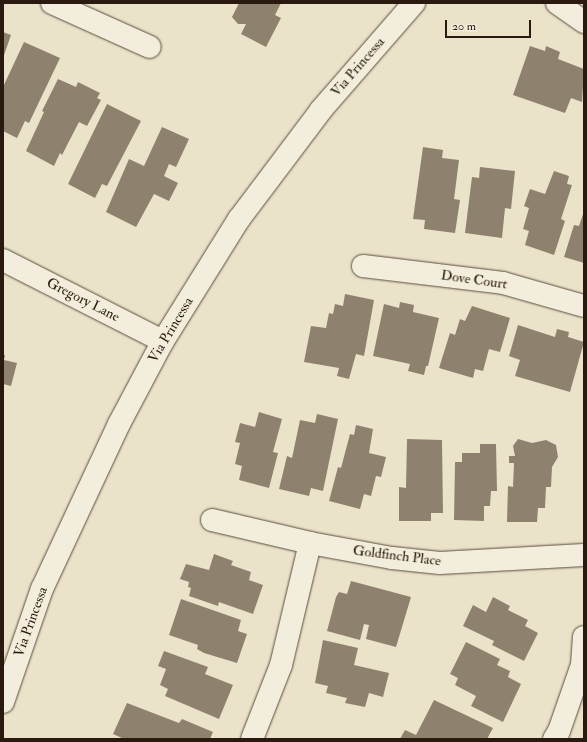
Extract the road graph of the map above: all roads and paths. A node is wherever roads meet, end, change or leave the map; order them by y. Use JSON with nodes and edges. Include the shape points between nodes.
{"nodes":[{"id":1,"x":52,"y":3,"type":"edge"},
{"id":2,"x":414,"y":3,"type":"edge"},
{"id":3,"x":557,"y":3,"type":"edge"},
{"id":4,"x":584,"y":22,"type":"edge"},
{"id":5,"x":150,"y":47,"type":"dead end"},
{"id":6,"x":3,"y":260,"type":"edge"},
{"id":7,"x":362,"y":266,"type":"dead end"},
{"id":8,"x":584,"y":306,"type":"edge"},
{"id":9,"x":163,"y":341,"type":"junction"},
{"id":10,"x":212,"y":520,"type":"dead end"},
{"id":11,"x":310,"y":543,"type":"junction"},
{"id":12,"x":584,"y":555,"type":"edge"},
{"id":13,"x":584,"y":636,"type":"edge"},
{"id":14,"x":3,"y":702,"type":"edge"},
{"id":15,"x":252,"y":739,"type":"edge"},
{"id":16,"x":554,"y":739,"type":"edge"}],
"edges":[{"from":1,"to":5,"type":"street"},
{"from":2,"to":9,"type":"street","name":"Via Princessa","via":[[320,110],[253,201]]},
{"from":3,"to":4,"type":"street"},
{"from":6,"to":9,"type":"street","name":"Gregory Lane"},
{"from":7,"to":8,"type":"street","name":"Dove Court","via":[[503,283]]},
{"from":9,"to":14,"type":"street","name":"Via Princessa","via":[[119,424],[42,589]]},
{"from":10,"to":11,"type":"street","name":"Goldfinch Place"},
{"from":11,"to":12,"type":"street","name":"Goldfinch Place","via":[[392,558],[440,562]]},
{"from":11,"to":15,"type":"street","via":[[281,664]]},
{"from":13,"to":16,"type":"street","via":[[582,665]]}]}
